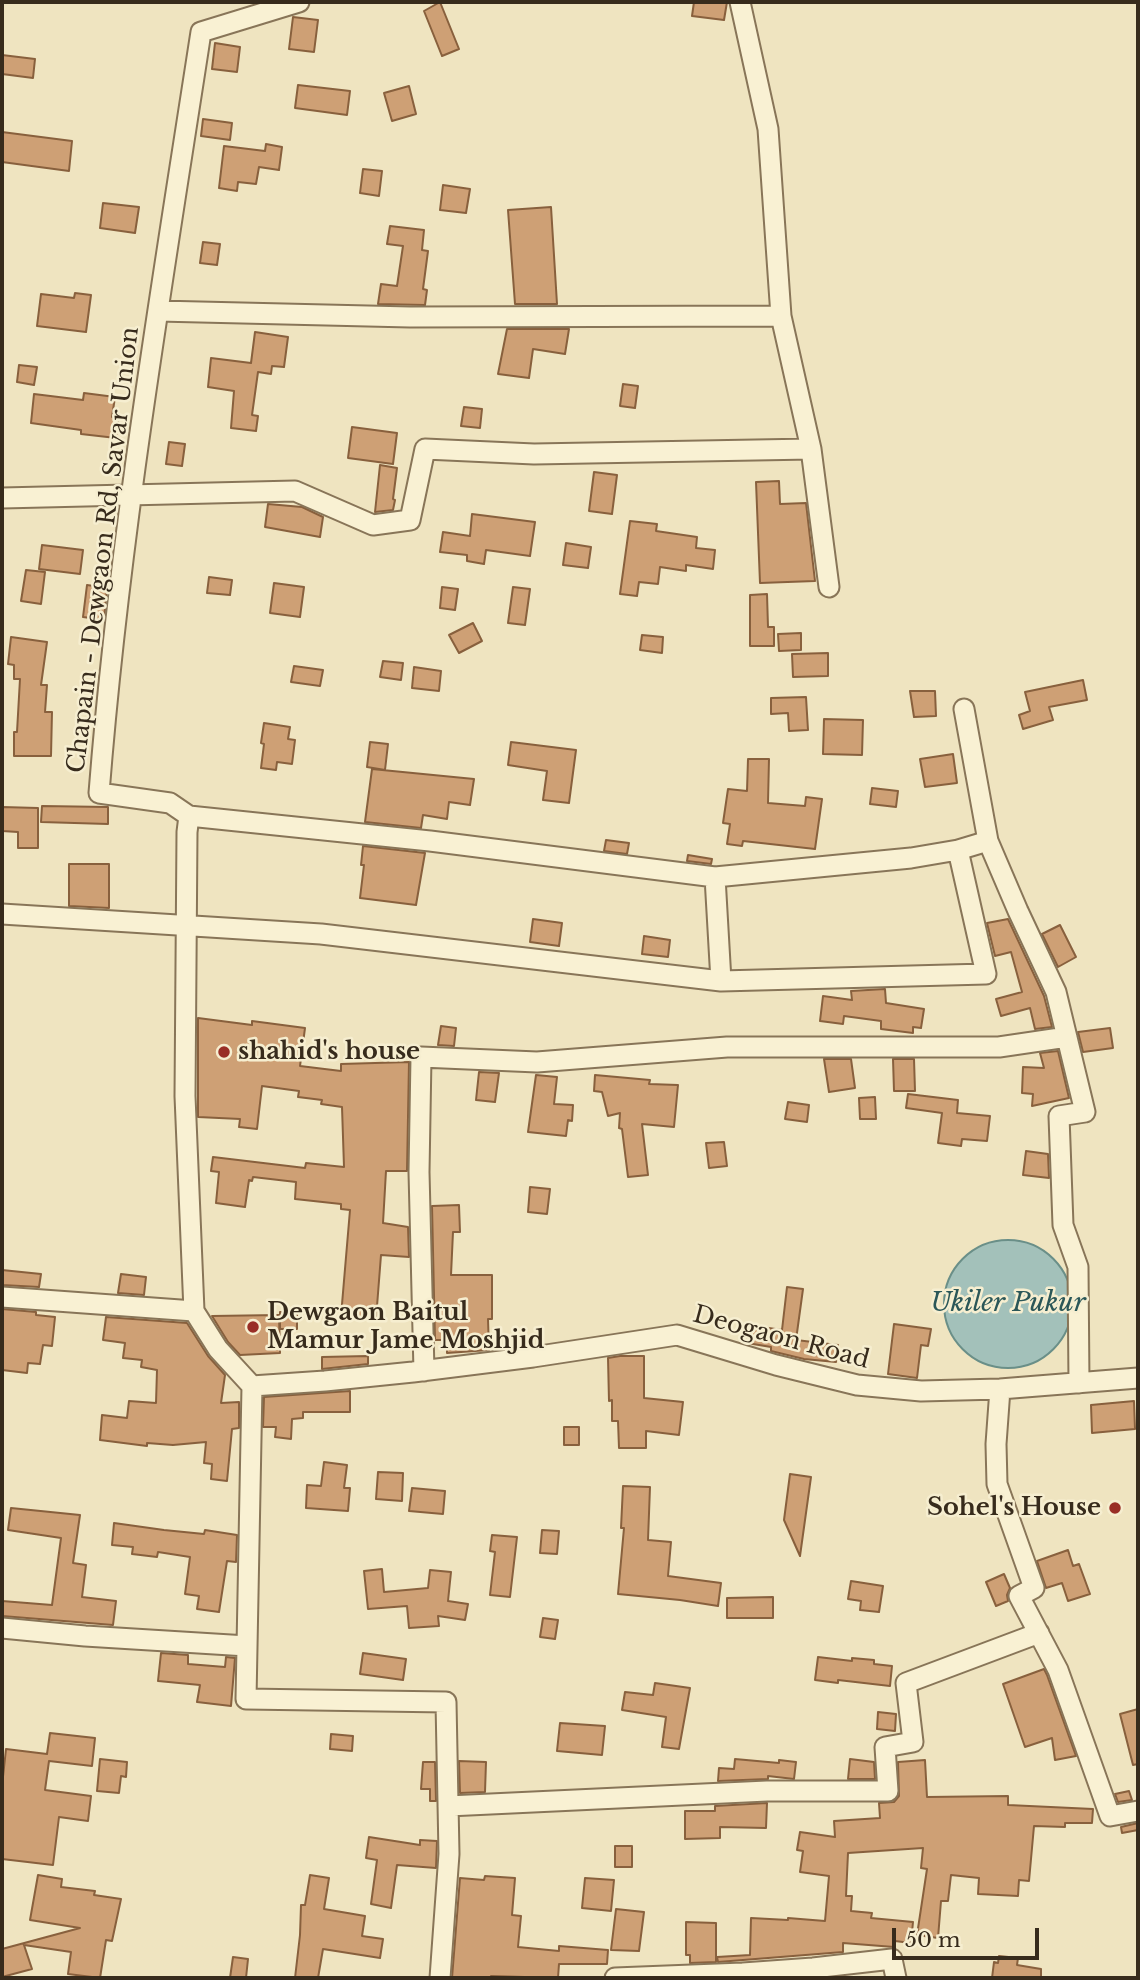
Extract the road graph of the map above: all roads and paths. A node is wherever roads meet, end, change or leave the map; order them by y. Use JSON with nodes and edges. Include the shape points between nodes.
{"nodes":[{"id":1,"x":299,"y":2,"type":"edge"},
{"id":2,"x":740,"y":2,"type":"edge"},
{"id":3,"x":158,"y":311,"type":"junction"},
{"id":4,"x":780,"y":316,"type":"junction"},
{"id":5,"x":811,"y":449,"type":"junction"},
{"id":6,"x":130,"y":496,"type":"junction"},
{"id":7,"x":2,"y":498,"type":"edge"},
{"id":8,"x":829,"y":587,"type":"dead end"},
{"id":9,"x":964,"y":709,"type":"dead end"},
{"id":10,"x":189,"y":816,"type":"junction"},
{"id":11,"x":988,"y":841,"type":"junction"},
{"id":12,"x":958,"y":850,"type":"junction"},
{"id":13,"x":715,"y":877,"type":"junction"},
{"id":14,"x":2,"y":914,"type":"edge"},
{"id":15,"x":185,"y":924,"type":"junction"},
{"id":16,"x":721,"y":981,"type":"junction"},
{"id":17,"x":1067,"y":1037,"type":"junction"},
{"id":18,"x":2,"y":1297,"type":"edge"},
{"id":19,"x":194,"y":1311,"type":"junction"},
{"id":20,"x":424,"y":1371,"type":"junction"},
{"id":21,"x":1138,"y":1378,"type":"edge"},
{"id":22,"x":1079,"y":1383,"type":"junction"},
{"id":23,"x":252,"y":1386,"type":"junction"},
{"id":24,"x":1000,"y":1389,"type":"junction"},
{"id":25,"x":2,"y":1628,"type":"edge"},
{"id":26,"x":1039,"y":1633,"type":"junction"},
{"id":27,"x":247,"y":1646,"type":"junction"},
{"id":28,"x":448,"y":1806,"type":"junction"},
{"id":29,"x":1138,"y":1811,"type":"edge"},
{"id":30,"x":744,"y":1975,"type":"edge"},
{"id":31,"x":440,"y":1978,"type":"edge"},
{"id":32,"x":615,"y":1978,"type":"edge"},
{"id":33,"x":896,"y":1978,"type":"edge"}],
"edges":[{"from":1,"to":3,"type":"street","name":"Chapain - Dewgaon Rd, Savar Union","via":[[201,32]]},
{"from":2,"to":4,"type":"street","via":[[768,129]]},
{"from":3,"to":4,"type":"street","name":"Chapain - Dewgaon Rd, Savar Union","via":[[410,317]]},
{"from":3,"to":6,"type":"street","name":"Chapain - Dewgaon Rd, Savar Union"},
{"from":4,"to":5,"type":"street"},
{"from":5,"to":6,"type":"street","via":[[534,454],[425,449],[410,520],[373,525],[295,491]]},
{"from":5,"to":8,"type":"street"},
{"from":6,"to":7,"type":"street"},
{"from":6,"to":10,"type":"street","name":"Chapain - Dewgaon Rd, Savar Union","via":[[99,793],[170,803]]},
{"from":9,"to":11,"type":"street"},
{"from":10,"to":13,"type":"street"},
{"from":10,"to":15,"type":"street"},
{"from":11,"to":12,"type":"street"},
{"from":11,"to":17,"type":"street","via":[[1056,992]]},
{"from":12,"to":13,"type":"street"},
{"from":12,"to":16,"type":"street","via":[[986,974]]},
{"from":13,"to":16,"type":"street"},
{"from":14,"to":15,"type":"street"},
{"from":15,"to":16,"type":"street","via":[[321,934]]},
{"from":15,"to":19,"type":"street","via":[[184,1096]]},
{"from":17,"to":20,"type":"street","via":[[999,1047],[727,1047],[537,1062],[421,1058],[418,1171]]},
{"from":17,"to":22,"type":"street","via":[[1085,1111],[1059,1116],[1063,1224],[1078,1267]]},
{"from":18,"to":19,"type":"street"},
{"from":19,"to":23,"type":"street","via":[[218,1349]]},
{"from":20,"to":23,"type":"street","name":"Deogaon Road"},
{"from":20,"to":24,"type":"street","name":"Deogaon Road","via":[[677,1335],[857,1385],[921,1391]]},
{"from":21,"to":22,"type":"street","name":"Deogaon Road"},
{"from":22,"to":24,"type":"street","name":"Deogaon Road"},
{"from":23,"to":27,"type":"street"},
{"from":24,"to":26,"type":"street","via":[[996,1484],[1034,1588],[1019,1596]]},
{"from":25,"to":27,"type":"street"},
{"from":26,"to":28,"type":"street","via":[[905,1683],[913,1742],[885,1747],[888,1791],[767,1791]]},
{"from":26,"to":29,"type":"street","via":[[1058,1670],[1110,1816]]},
{"from":27,"to":28,"type":"street","via":[[246,1699],[446,1702]]},
{"from":28,"to":31,"type":"street"},
{"from":30,"to":32,"type":"street"},
{"from":30,"to":33,"type":"street","via":[[892,1959]]}]}
